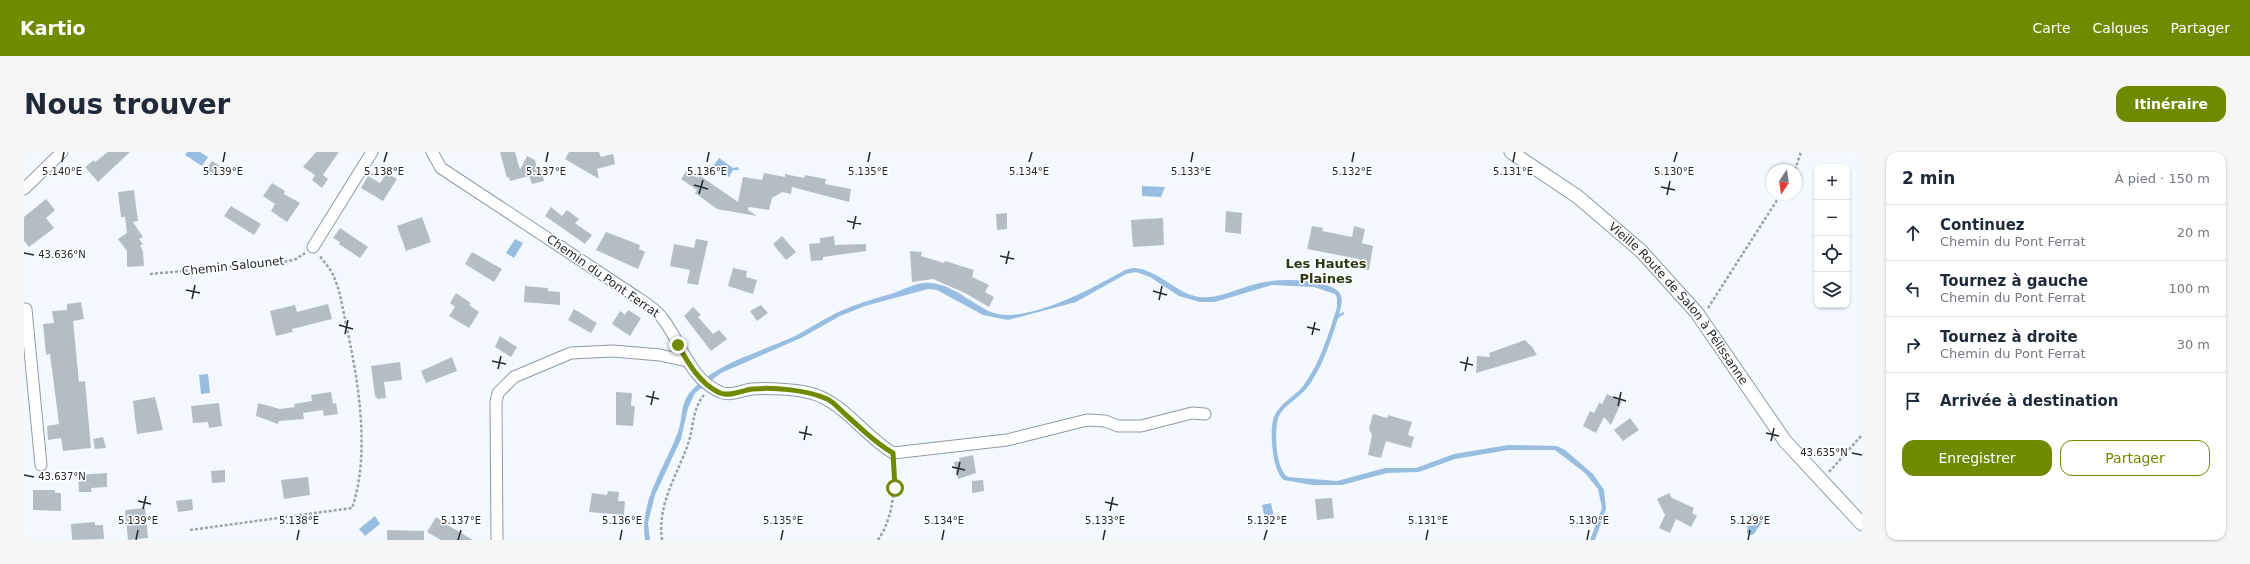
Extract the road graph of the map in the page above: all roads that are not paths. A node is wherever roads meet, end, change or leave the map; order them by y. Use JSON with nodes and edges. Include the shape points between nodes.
{"nodes":[{"id":1,"x":62,"y":152,"type":"edge"},
{"id":2,"x":372,"y":152,"type":"edge"},
{"id":3,"x":432,"y":152,"type":"edge"},
{"id":4,"x":1511,"y":152,"type":"edge"},
{"id":5,"x":24,"y":189,"type":"edge"},
{"id":6,"x":313,"y":248,"type":"road end"},
{"id":7,"x":24,"y":309,"type":"edge"},
{"id":8,"x":687,"y":361,"type":"junction"},
{"id":9,"x":1204,"y":414,"type":"dead end"},
{"id":10,"x":41,"y":465,"type":"dead end"},
{"id":11,"x":1862,"y":524,"type":"edge"},
{"id":12,"x":497,"y":540,"type":"edge"}],
"edges":[{"from":1,"to":5,"type":"street"},
{"from":2,"to":6,"type":"street"},
{"from":3,"to":8,"type":"street","name":"Chemin du Pont Ferrat","via":[[441,168],[663,317]]},
{"from":4,"to":11,"type":"street","name":"Vieille Route de Salon à Pélissanne","via":[[1578,197],[1641,251],[1699,317],[1785,440]]},
{"from":7,"to":10,"type":"street"},
{"from":8,"to":9,"type":"street","name":"Chemin du Pont Ferrat","via":[[701,378],[721,393],[753,389],[809,392],[829,400],[881,446],[893,453],[1007,440],[1087,420],[1105,421],[1118,426],[1141,426],[1192,413]]},
{"from":8,"to":12,"type":"street","via":[[660,354],[613,351],[571,353],[514,377],[503,386],[496,402]]}]}
